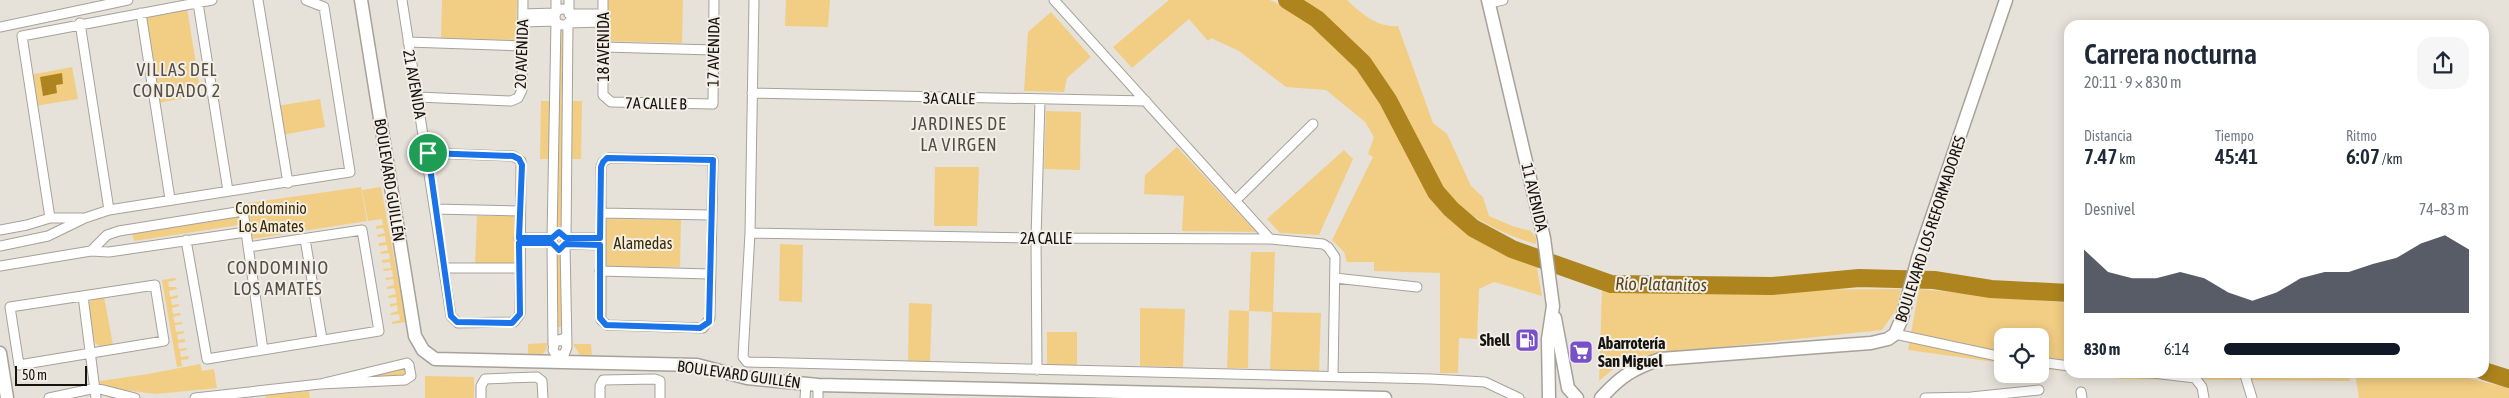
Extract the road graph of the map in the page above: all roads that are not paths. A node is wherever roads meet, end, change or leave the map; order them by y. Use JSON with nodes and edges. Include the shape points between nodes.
{"nodes":[{"id":1,"x":128,"y":0,"type":"edge"},
{"id":2,"x":212,"y":0,"type":"edge"},
{"id":3,"x":258,"y":0,"type":"edge"},
{"id":4,"x":306,"y":0,"type":"edge"},
{"id":5,"x":361,"y":0,"type":"edge"},
{"id":6,"x":402,"y":0,"type":"edge"},
{"id":7,"x":523,"y":0,"type":"edge"},
{"id":8,"x":556,"y":0,"type":"edge"},
{"id":9,"x":569,"y":0,"type":"edge"},
{"id":10,"x":604,"y":0,"type":"edge"},
{"id":11,"x":714,"y":0,"type":"edge"},
{"id":12,"x":754,"y":0,"type":"edge"},
{"id":13,"x":1054,"y":0,"type":"edge"},
{"id":14,"x":1503,"y":0,"type":"edge"},
{"id":15,"x":2006,"y":0,"type":"edge"},
{"id":16,"x":1489,"y":2,"type":"edge"},
{"id":17,"x":198,"y":3,"type":"junction"},
{"id":18,"x":141,"y":14,"type":"junction"},
{"id":19,"x":556,"y":17,"type":"junction"},
{"id":20,"x":522,"y":18,"type":"junction"},
{"id":21,"x":569,"y":18,"type":"junction"},
{"id":22,"x":603,"y":18,"type":"junction"},
{"id":23,"x":80,"y":23,"type":"junction"},
{"id":24,"x":0,"y":26,"type":"edge"},
{"id":25,"x":408,"y":42,"type":"junction"},
{"id":26,"x":522,"y":46,"type":"junction"},
{"id":27,"x":603,"y":47,"type":"junction"},
{"id":28,"x":714,"y":50,"type":"junction"},
{"id":29,"x":752,"y":93,"type":"junction"},
{"id":30,"x":603,"y":94,"type":"joint"},
{"id":31,"x":418,"y":97,"type":"junction"},
{"id":32,"x":1040,"y":100,"type":"junction"},
{"id":33,"x":1146,"y":101,"type":"junction"},
{"id":34,"x":712,"y":104,"type":"joint"},
{"id":35,"x":1313,"y":124,"type":"dead end"},
{"id":36,"x":428,"y":153,"type":"junction"},
{"id":37,"x":288,"y":183,"type":"junction"},
{"id":38,"x":228,"y":191,"type":"junction"},
{"id":39,"x":170,"y":199,"type":"junction"},
{"id":40,"x":1236,"y":200,"type":"junction"},
{"id":41,"x":435,"y":209,"type":"junction"},
{"id":42,"x":109,"y":210,"type":"junction"},
{"id":43,"x":520,"y":211,"type":"junction"},
{"id":44,"x":600,"y":213,"type":"junction"},
{"id":45,"x":711,"y":215,"type":"junction"},
{"id":46,"x":50,"y":218,"type":"junction"},
{"id":47,"x":85,"y":218,"type":"junction"},
{"id":48,"x":27,"y":225,"type":"junction"},
{"id":49,"x":0,"y":230,"type":"edge"},
{"id":50,"x":246,"y":232,"type":"junction"},
{"id":51,"x":750,"y":233,"type":"junction"},
{"id":52,"x":1036,"y":238,"type":"junction"},
{"id":53,"x":305,"y":239,"type":"junction"},
{"id":54,"x":1270,"y":239,"type":"junction"},
{"id":55,"x":186,"y":240,"type":"junction"},
{"id":56,"x":519,"y":240,"type":"junction"},
{"id":57,"x":552,"y":240,"type":"junction"},
{"id":58,"x":31,"y":241,"type":"junction"},
{"id":59,"x":565,"y":241,"type":"junction"},
{"id":60,"x":600,"y":242,"type":"junction"},
{"id":61,"x":0,"y":246,"type":"edge"},
{"id":62,"x":248,"y":247,"type":"junction"},
{"id":63,"x":91,"y":250,"type":"junction"},
{"id":64,"x":0,"y":266,"type":"edge"},
{"id":65,"x":444,"y":268,"type":"junction"},
{"id":66,"x":519,"y":268,"type":"junction"},
{"id":67,"x":600,"y":271,"type":"junction"},
{"id":68,"x":710,"y":274,"type":"junction"},
{"id":69,"x":1335,"y":278,"type":"junction"},
{"id":70,"x":1417,"y":287,"type":"dead end"},
{"id":71,"x":83,"y":296,"type":"junction"},
{"id":72,"x":1553,"y":306,"type":"junction"},
{"id":73,"x":1895,"y":334,"type":"junction"},
{"id":74,"x":322,"y":339,"type":"junction"},
{"id":75,"x":553,"y":346,"type":"junction"},
{"id":76,"x":567,"y":346,"type":"junction"},
{"id":77,"x":263,"y":350,"type":"junction"},
{"id":78,"x":92,"y":352,"type":"junction"},
{"id":79,"x":0,"y":353,"type":"edge"},
{"id":80,"x":1994,"y":355,"type":"edge"},
{"id":81,"x":545,"y":362,"type":"junction"},
{"id":82,"x":577,"y":363,"type":"junction"},
{"id":83,"x":2049,"y":363,"type":"edge"},
{"id":84,"x":2064,"y":365,"type":"edge"},
{"id":85,"x":1037,"y":370,"type":"junction"},
{"id":86,"x":1333,"y":376,"type":"junction"},
{"id":87,"x":2195,"y":378,"type":"edge"},
{"id":88,"x":2246,"y":378,"type":"edge"},
{"id":89,"x":320,"y":384,"type":"junction"},
{"id":90,"x":812,"y":384,"type":"junction"},
{"id":91,"x":2039,"y":390,"type":"dead end"},
{"id":92,"x":96,"y":393,"type":"edge"},
{"id":93,"x":987,"y":393,"type":"edge"},
{"id":94,"x":1503,"y":394,"type":"edge"},
{"id":95,"x":7,"y":398,"type":"edge"},
{"id":96,"x":49,"y":398,"type":"edge"},
{"id":97,"x":135,"y":398,"type":"edge"},
{"id":98,"x":195,"y":398,"type":"edge"},
{"id":99,"x":481,"y":398,"type":"edge"},
{"id":100,"x":543,"y":398,"type":"edge"},
{"id":101,"x":600,"y":398,"type":"edge"},
{"id":102,"x":660,"y":398,"type":"edge"},
{"id":103,"x":805,"y":398,"type":"edge"},
{"id":104,"x":818,"y":398,"type":"edge"},
{"id":105,"x":1385,"y":398,"type":"edge"},
{"id":106,"x":1518,"y":398,"type":"edge"},
{"id":107,"x":1549,"y":398,"type":"edge"},
{"id":108,"x":1577,"y":398,"type":"edge"},
{"id":109,"x":1601,"y":398,"type":"edge"},
{"id":110,"x":1925,"y":398,"type":"edge"},
{"id":111,"x":2204,"y":398,"type":"edge"},
{"id":112,"x":2252,"y":398,"type":"edge"}],
"edges":[{"from":1,"to":24,"type":"street"},
{"from":2,"to":17,"type":"street"},
{"from":3,"to":37,"type":"street"},
{"from":4,"to":37,"type":"street","via":[[324,8],[350,172]]},
{"from":5,"to":81,"type":"main road","name":"BOULEVARD GUILLÉN","via":[[416,340],[428,355],[440,360]]},
{"from":6,"to":25,"type":"street","name":"21 AVENIDA"},
{"from":7,"to":20,"type":"street","name":"20 AVENIDA"},
{"from":8,"to":19,"type":"street"},
{"from":9,"to":21,"type":"street"},
{"from":10,"to":22,"type":"street","name":"18 AVENIDA"},
{"from":11,"to":28,"type":"street","name":"17 AVENIDA"},
{"from":12,"to":29,"type":"street"},
{"from":13,"to":33,"type":"street"},
{"from":14,"to":16,"type":"street"},
{"from":15,"to":73,"type":"main road","name":"BOULEVARD LOS REFORMADORES"},
{"from":16,"to":72,"type":"main road","name":"11 AVENIDA","via":[[1544,238]]},
{"from":17,"to":18,"type":"street"},
{"from":17,"to":38,"type":"street"},
{"from":18,"to":23,"type":"street"},
{"from":18,"to":39,"type":"street"},
{"from":19,"to":20,"type":"street"},
{"from":19,"to":21,"type":"street","via":[[563,26]]},
{"from":19,"to":21,"type":"street","via":[[562,8]]},
{"from":19,"to":57,"type":"street"},
{"from":20,"to":26,"type":"street","name":"20 AVENIDA"},
{"from":21,"to":22,"type":"street"},
{"from":21,"to":59,"type":"street"},
{"from":22,"to":27,"type":"street","name":"18 AVENIDA"},
{"from":23,"to":42,"type":"street"},
{"from":23,"to":46,"type":"street","via":[[22,36]]},
{"from":25,"to":26,"type":"street"},
{"from":25,"to":31,"type":"street","name":"21 AVENIDA"},
{"from":26,"to":31,"type":"street","name":"20 AVENIDA","via":[[522,92],[518,98]]},
{"from":27,"to":28,"type":"street"},
{"from":27,"to":30,"type":"street","name":"18 AVENIDA"},
{"from":28,"to":34,"type":"street","name":"17 AVENIDA"},
{"from":29,"to":32,"type":"street","name":"3A CALLE"},
{"from":29,"to":51,"type":"street"},
{"from":30,"to":34,"type":"street","name":"7A CALLE B","via":[[611,102]]},
{"from":31,"to":36,"type":"street","name":"21 AVENIDA"},
{"from":32,"to":33,"type":"street","name":"3A CALLE"},
{"from":32,"to":52,"type":"street"},
{"from":33,"to":40,"type":"street"},
{"from":35,"to":40,"type":"street"},
{"from":36,"to":41,"type":"street","name":"21 AVENIDA"},
{"from":36,"to":43,"type":"street","via":[[513,156],[519,159],[522,165]]},
{"from":37,"to":38,"type":"street"},
{"from":38,"to":39,"type":"street"},
{"from":39,"to":42,"type":"street"},
{"from":40,"to":54,"type":"street"},
{"from":41,"to":43,"type":"street"},
{"from":41,"to":65,"type":"street","name":"21 AVENIDA"},
{"from":42,"to":47,"type":"street"},
{"from":43,"to":56,"type":"street"},
{"from":44,"to":45,"type":"street"},
{"from":44,"to":45,"type":"street","via":[[601,167],[609,158],[713,160]]},
{"from":44,"to":60,"type":"street"},
{"from":45,"to":68,"type":"street"},
{"from":46,"to":47,"type":"street"},
{"from":46,"to":48,"type":"street"},
{"from":47,"to":58,"type":"street"},
{"from":48,"to":49,"type":"street"},
{"from":48,"to":58,"type":"street"},
{"from":50,"to":55,"type":"street"},
{"from":50,"to":62,"type":"street"},
{"from":50,"to":63,"type":"street","via":[[243,211],[119,231],[107,235]]},
{"from":51,"to":52,"type":"street","name":"2A CALLE"},
{"from":51,"to":85,"type":"street","via":[[743,357],[747,362]]},
{"from":52,"to":54,"type":"street","name":"2A CALLE"},
{"from":52,"to":85,"type":"street"},
{"from":53,"to":62,"type":"street"},
{"from":53,"to":74,"type":"street"},
{"from":53,"to":74,"type":"street","via":[[362,230],[379,330]]},
{"from":54,"to":69,"type":"street","name":"2A CALLE","via":[[1316,242],[1328,247],[1335,257]]},
{"from":55,"to":63,"type":"street","via":[[109,252]]},
{"from":55,"to":77,"type":"street","via":[[208,359]]},
{"from":56,"to":57,"type":"street"},
{"from":56,"to":66,"type":"street"},
{"from":57,"to":59,"type":"street","via":[[559,232]]},
{"from":57,"to":59,"type":"street","via":[[559,250]]},
{"from":57,"to":75,"type":"street"},
{"from":58,"to":61,"type":"street"},
{"from":59,"to":60,"type":"street"},
{"from":59,"to":76,"type":"street"},
{"from":60,"to":67,"type":"street"},
{"from":62,"to":77,"type":"street"},
{"from":63,"to":64,"type":"street"},
{"from":65,"to":66,"type":"street"},
{"from":65,"to":66,"type":"street","name":"21 AVENIDA","via":[[451,316],[458,323],[512,323],[520,314]]},
{"from":67,"to":68,"type":"street"},
{"from":67,"to":68,"type":"street","via":[[600,318],[607,326],[700,328],[707,325],[710,318]]},
{"from":69,"to":70,"type":"street"},
{"from":69,"to":86,"type":"street"},
{"from":71,"to":78,"type":"street"},
{"from":71,"to":78,"type":"street","via":[[155,285],[164,340]]},
{"from":71,"to":78,"type":"street","via":[[10,307],[14,336],[19,365]]},
{"from":72,"to":107,"type":"main road","name":"11 AVENIDA","via":[[1548,339]]},
{"from":72,"to":108,"type":"main road","via":[[1568,388]]},
{"from":73,"to":80,"type":"street"},
{"from":73,"to":109,"type":"main road","name":"BOULEVARD LOS REFORMADORES","via":[[1871,343],[1661,359],[1637,366],[1616,380]]},
{"from":74,"to":77,"type":"street"},
{"from":75,"to":76,"type":"street","via":[[560,338]]},
{"from":75,"to":76,"type":"street","via":[[559,356],[565,354]]},
{"from":75,"to":81,"type":"street","via":[[552,357]]},
{"from":76,"to":82,"type":"street"},
{"from":78,"to":92,"type":"street"},
{"from":79,"to":95,"type":"main road"},
{"from":81,"to":82,"type":"main road","name":"BOULEVARD GUILLÉN"},
{"from":82,"to":90,"type":"main road","name":"BOULEVARD GUILLÉN","via":[[697,365],[747,378]]},
{"from":83,"to":84,"type":"street"},
{"from":85,"to":86,"type":"street"},
{"from":86,"to":94,"type":"street","via":[[1485,382]]},
{"from":87,"to":111,"type":"street","via":[[2202,387]]},
{"from":88,"to":112,"type":"street"},
{"from":89,"to":89,"type":"street","via":[[409,379],[410,368],[407,363]]},
{"from":89,"to":98,"type":"street"},
{"from":90,"to":93,"type":"main road","name":"BOULEVARD GUILLÉN"},
{"from":90,"to":103,"type":"street"},
{"from":90,"to":104,"type":"street"},
{"from":91,"to":110,"type":"street"},
{"from":92,"to":96,"type":"street"},
{"from":92,"to":97,"type":"street"},
{"from":93,"to":105,"type":"main road","name":"BOULEVARD GUILLÉN"},
{"from":94,"to":106,"type":"street"},
{"from":99,"to":100,"type":"street","via":[[482,382],[490,378],[537,377],[543,384]]},
{"from":101,"to":102,"type":"street","via":[[601,381],[606,379],[655,379],[660,381]]}]}
